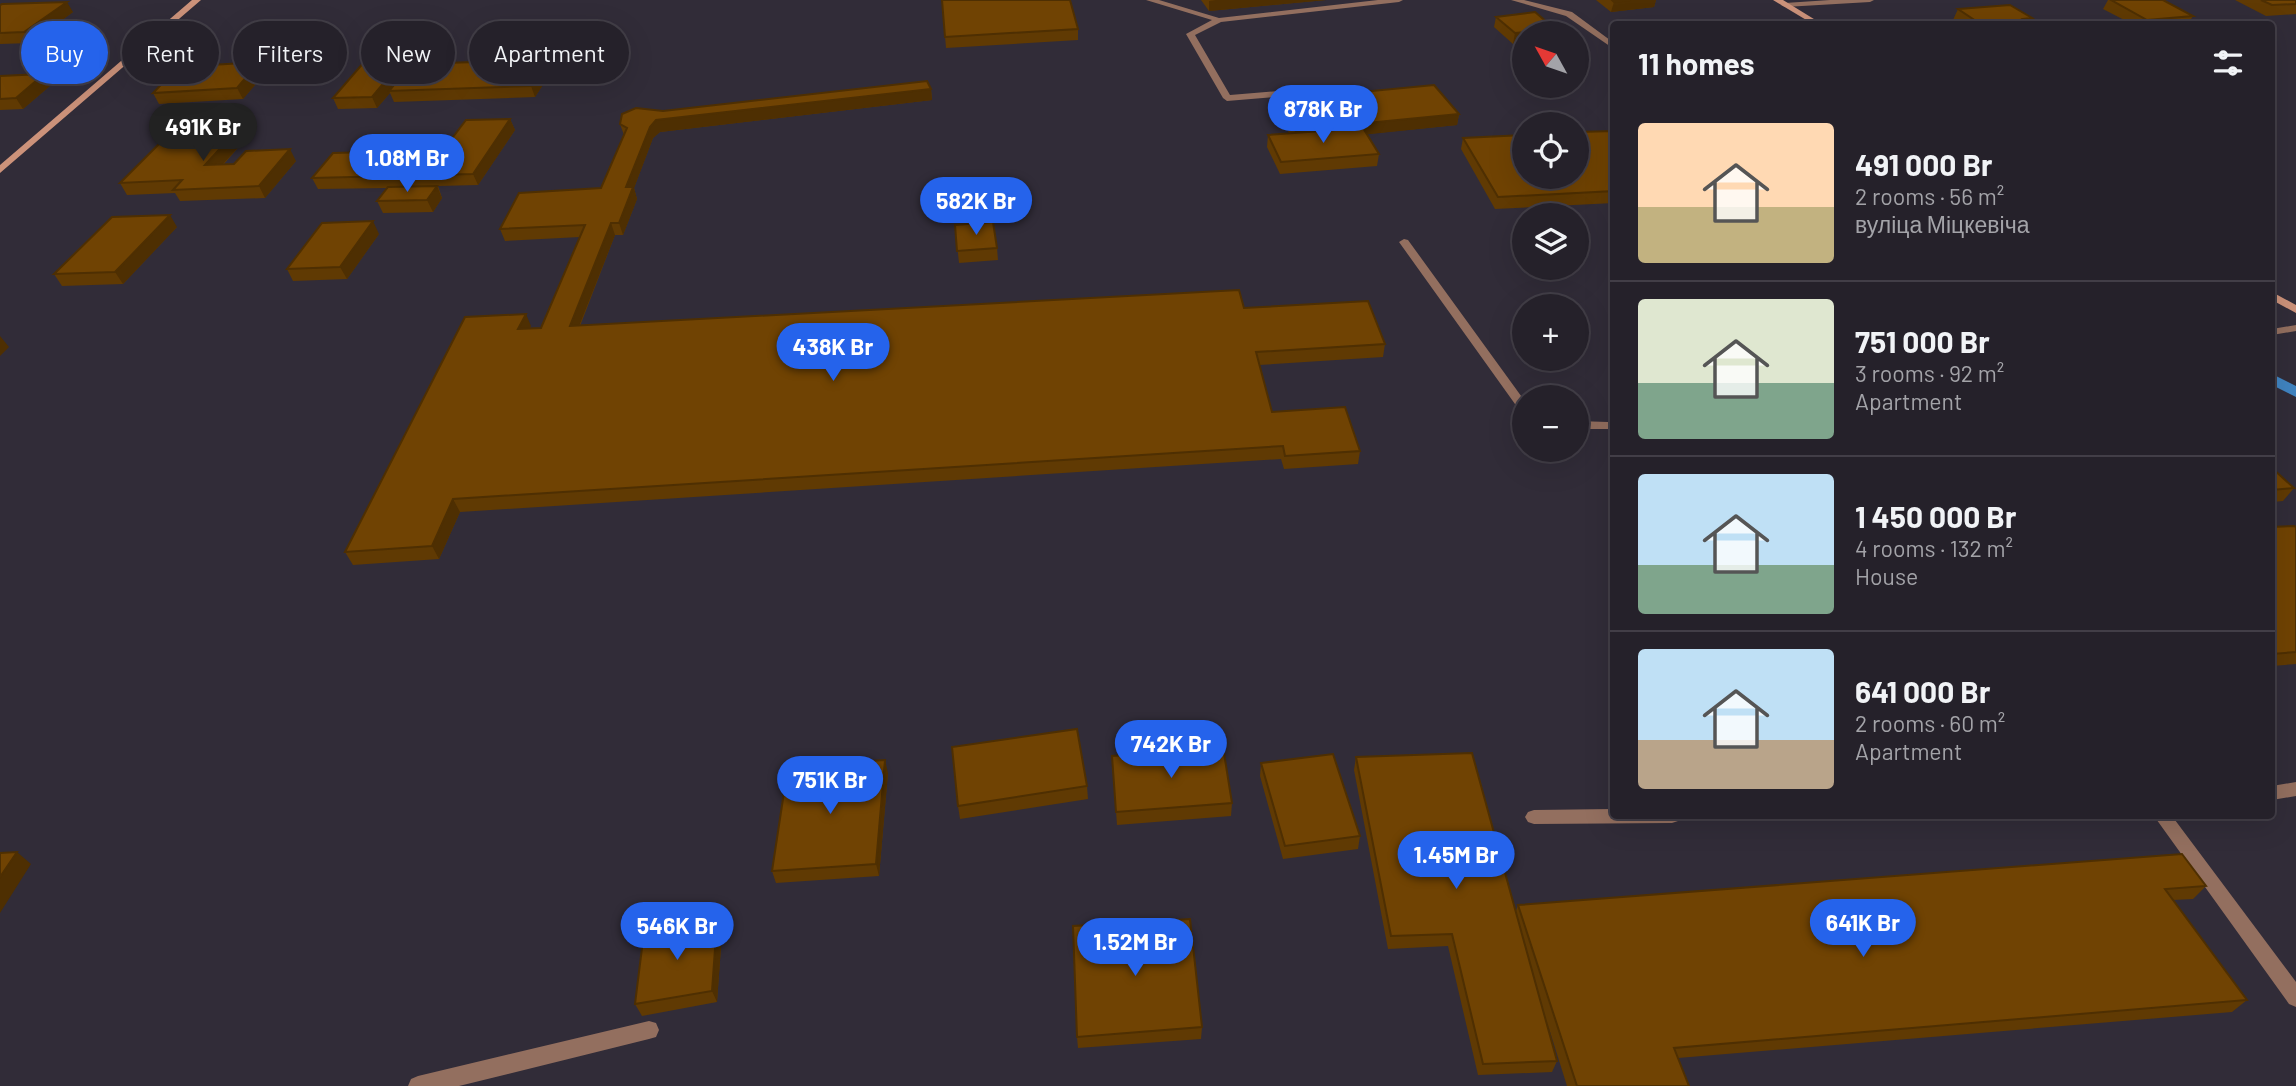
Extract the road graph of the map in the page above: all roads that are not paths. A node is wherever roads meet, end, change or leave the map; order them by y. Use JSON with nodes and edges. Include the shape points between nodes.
{"nodes":[{"id":1,"x":197,"y":0,"type":"edge"},
{"id":2,"x":1150,"y":0,"type":"edge"},
{"id":3,"x":1399,"y":0,"type":"edge"},
{"id":4,"x":1515,"y":0,"type":"edge"},
{"id":5,"x":1777,"y":0,"type":"edge"},
{"id":6,"x":1870,"y":0,"type":"edge"},
{"id":7,"x":1786,"y":5,"type":"junction"},
{"id":8,"x":1219,"y":20,"type":"junction"},
{"id":9,"x":1813,"y":21,"type":"edge"},
{"id":10,"x":1610,"y":44,"type":"edge"},
{"id":11,"x":1325,"y":90,"type":"dead end"},
{"id":12,"x":0,"y":170,"type":"edge"},
{"id":13,"x":1404,"y":242,"type":"dead end"},
{"id":14,"x":2275,"y":297,"type":"edge"},
{"id":15,"x":2296,"y":310,"type":"edge"},
{"id":16,"x":2296,"y":328,"type":"edge"},
{"id":17,"x":2275,"y":332,"type":"edge"},
{"id":18,"x":1512,"y":391,"type":"edge"},
{"id":19,"x":1589,"y":425,"type":"edge"},
{"id":20,"x":1610,"y":426,"type":"edge"},
{"id":21,"x":2296,"y":789,"type":"edge"},
{"id":22,"x":2275,"y":792,"type":"edge"},
{"id":23,"x":1610,"y":816,"type":"edge"},
{"id":24,"x":1534,"y":817,"type":"dead end"},
{"id":25,"x":2165,"y":819,"type":"edge"},
{"id":26,"x":2296,"y":998,"type":"edge"},
{"id":27,"x":649,"y":1030,"type":"dead end"},
{"id":28,"x":418,"y":1086,"type":"edge"}],
"edges":[{"from":1,"to":12,"type":"street"},
{"from":2,"to":8,"type":"street"},
{"from":3,"to":8,"type":"street"},
{"from":4,"to":10,"type":"street","via":[[1569,14]]},
{"from":5,"to":7,"type":"street"},
{"from":6,"to":7,"type":"street"},
{"from":7,"to":9,"type":"street"},
{"from":8,"to":11,"type":"street","via":[[1190,34],[1227,97]]},
{"from":13,"to":18,"type":"street"},
{"from":14,"to":15,"type":"street"},
{"from":16,"to":17,"type":"street"},
{"from":19,"to":20,"type":"street"},
{"from":21,"to":22,"type":"street"},
{"from":23,"to":24,"type":"street"},
{"from":25,"to":26,"type":"street"},
{"from":27,"to":28,"type":"street"}]}
